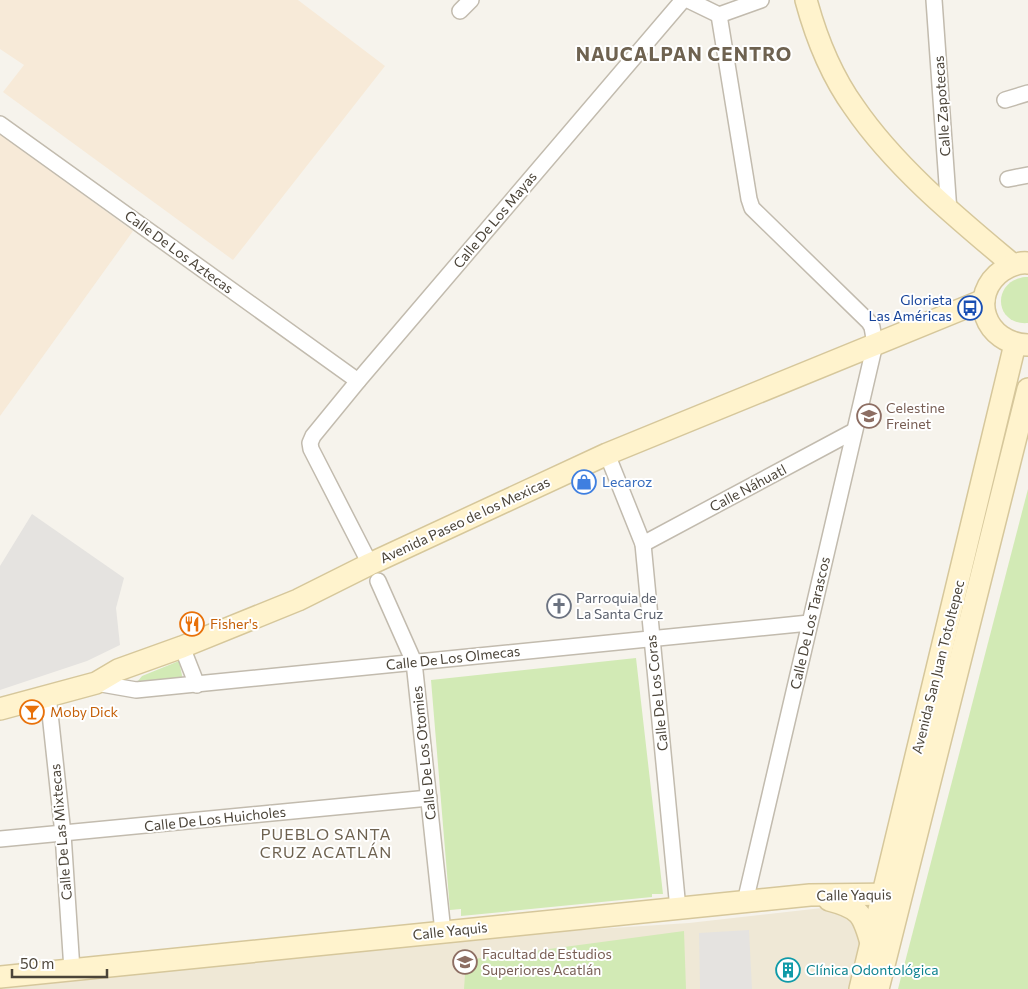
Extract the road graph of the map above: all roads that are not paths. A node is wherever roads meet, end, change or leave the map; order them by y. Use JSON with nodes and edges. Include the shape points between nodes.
{"nodes":[{"id":1,"x":472,"y":0,"type":"edge"},
{"id":2,"x":683,"y":0,"type":"edge"},
{"id":3,"x":688,"y":0,"type":"edge"},
{"id":4,"x":761,"y":0,"type":"edge"},
{"id":5,"x":806,"y":0,"type":"edge"},
{"id":6,"x":934,"y":0,"type":"edge"},
{"id":7,"x":460,"y":11,"type":"dead end"},
{"id":8,"x":719,"y":15,"type":"junction"},
{"id":9,"x":1028,"y":93,"type":"edge"},
{"id":10,"x":1005,"y":100,"type":"dead end"},
{"id":11,"x":0,"y":124,"type":"edge"},
{"id":12,"x":1028,"y":175,"type":"edge"},
{"id":13,"x":1008,"y":179,"type":"dead end"},
{"id":14,"x":949,"y":212,"type":"junction"},
{"id":15,"x":1012,"y":268,"type":"edge"},
{"id":16,"x":984,"y":300,"type":"junction"},
{"id":17,"x":876,"y":344,"type":"junction"},
{"id":18,"x":1022,"y":345,"type":"edge"},
{"id":19,"x":358,"y":381,"type":"junction"},
{"id":20,"x":1028,"y":389,"type":"edge"},
{"id":21,"x":1025,"y":413,"type":"edge"},
{"id":22,"x":854,"y":431,"type":"junction"},
{"id":23,"x":310,"y":443,"type":"joint"},
{"id":24,"x":607,"y":454,"type":"junction"},
{"id":25,"x":643,"y":544,"type":"junction"},
{"id":26,"x":374,"y":573,"type":"junction"},
{"id":27,"x":809,"y":623,"type":"junction"},
{"id":28,"x":652,"y":639,"type":"junction"},
{"id":29,"x":182,"y":647,"type":"junction"},
{"id":30,"x":414,"y":662,"type":"junction"},
{"id":31,"x":96,"y":683,"type":"junction"},
{"id":32,"x":197,"y":685,"type":"junction"},
{"id":33,"x":48,"y":695,"type":"junction"},
{"id":34,"x":0,"y":708,"type":"edge"},
{"id":35,"x":429,"y":798,"type":"junction"},
{"id":36,"x":63,"y":834,"type":"junction"},
{"id":37,"x":0,"y":839,"type":"edge"},
{"id":38,"x":892,"y":894,"type":"junction"},
{"id":39,"x":810,"y":895,"type":"junction"},
{"id":40,"x":745,"y":902,"type":"junction"},
{"id":41,"x":678,"y":909,"type":"junction"},
{"id":42,"x":443,"y":932,"type":"junction"},
{"id":43,"x":871,"y":943,"type":"junction"},
{"id":44,"x":72,"y":970,"type":"junction"},
{"id":45,"x":0,"y":977,"type":"edge"},
{"id":46,"x":860,"y":989,"type":"edge"},
{"id":47,"x":878,"y":989,"type":"edge"}],
"edges":[{"from":1,"to":7,"type":"street"},
{"from":2,"to":19,"type":"street","name":"Calle De Los Mayas"},
{"from":3,"to":8,"type":"street"},
{"from":4,"to":8,"type":"street"},
{"from":5,"to":14,"type":"main road","via":[[829,63],[853,106],[881,142]]},
{"from":6,"to":14,"type":"street","name":"Calle Zapotecas"},
{"from":8,"to":17,"type":"street","via":[[752,208],[870,322]]},
{"from":9,"to":10,"type":"street"},
{"from":11,"to":19,"type":"street","name":"Calle De Los Aztecas"},
{"from":12,"to":13,"type":"street"},
{"from":14,"to":15,"type":"main road"},
{"from":15,"to":16,"type":"main road","via":[[990,282]]},
{"from":16,"to":17,"type":"main road","name":"Avenida Paseo de los Mexicas"},
{"from":16,"to":18,"type":"main road","via":[[985,315],[991,328],[1002,338]]},
{"from":17,"to":22,"type":"street","name":"Calle De Los Tarascos"},
{"from":17,"to":24,"type":"main road","name":"Avenida Paseo de los Mexicas"},
{"from":18,"to":38,"type":"main road","name":"Avenida San Juan Totoltepec"},
{"from":19,"to":23,"type":"street","name":"Calle De Los Mayas"},
{"from":20,"to":21,"type":"main road","name":"Avenida San Juan Totoltepec"},
{"from":21,"to":38,"type":"main road","name":"Avenida San Juan Totoltepec"},
{"from":22,"to":25,"type":"street","name":"Calle Náhuatl"},
{"from":22,"to":27,"type":"street","name":"Calle De Los Tarascos"},
{"from":23,"to":26,"type":"street","name":"Calle De Los Otomies"},
{"from":24,"to":25,"type":"street","name":"Calle De Los Coras"},
{"from":24,"to":26,"type":"main road","name":"Avenida Paseo de los Mexicas"},
{"from":25,"to":28,"type":"street","name":"Calle De Los Coras"},
{"from":26,"to":29,"type":"main road","name":"Avenida Paseo de los Mexicas"},
{"from":26,"to":30,"type":"street","name":"Calle De Los Otomies"},
{"from":27,"to":28,"type":"street","name":"Calle De Los Olmecas"},
{"from":27,"to":40,"type":"street","name":"Calle De Los Tarascos"},
{"from":28,"to":30,"type":"street","name":"Calle De Los Olmecas"},
{"from":28,"to":41,"type":"street","name":"Calle De Los Coras"},
{"from":29,"to":31,"type":"main road","name":"Avenida Paseo de los Mexicas","via":[[118,670]]},
{"from":29,"to":32,"type":"street"},
{"from":30,"to":32,"type":"street","name":"Calle De Los Olmecas"},
{"from":30,"to":35,"type":"street","name":"Calle De Los Otomies"},
{"from":31,"to":32,"type":"street","name":"Calle De Los Olmecas","via":[[136,690]]},
{"from":31,"to":33,"type":"main road","name":"Avenida Paseo de los Mexicas"},
{"from":33,"to":34,"type":"main road","name":"Avenida Paseo de los Mexicas"},
{"from":33,"to":36,"type":"street","name":"Calle De Las Mixtecas"},
{"from":35,"to":36,"type":"street","name":"Calle De Los Huicholes"},
{"from":35,"to":42,"type":"street","name":"Calle De Los Otomies"},
{"from":36,"to":37,"type":"street","name":"Calle De Los Huicholes"},
{"from":36,"to":44,"type":"street","name":"Calle De Las Mixtecas"},
{"from":38,"to":39,"type":"main road","name":"Calle Yaquis"},
{"from":38,"to":43,"type":"main road","name":"Avenida San Juan Totoltepec"},
{"from":38,"to":47,"type":"main road","name":"Avenida San Juan Totoltepec"},
{"from":39,"to":40,"type":"main road","name":"Calle Yaquis"},
{"from":39,"to":43,"type":"main road","via":[[854,909],[864,921]]},
{"from":40,"to":41,"type":"main road","name":"Calle Yaquis"},
{"from":41,"to":42,"type":"main road","name":"Calle Yaquis"},
{"from":42,"to":44,"type":"main road","name":"Calle Yaquis"},
{"from":43,"to":46,"type":"main road","name":"Avenida San Juan Totoltepec"},
{"from":44,"to":45,"type":"main road","name":"Calle Yaquis"}]}
